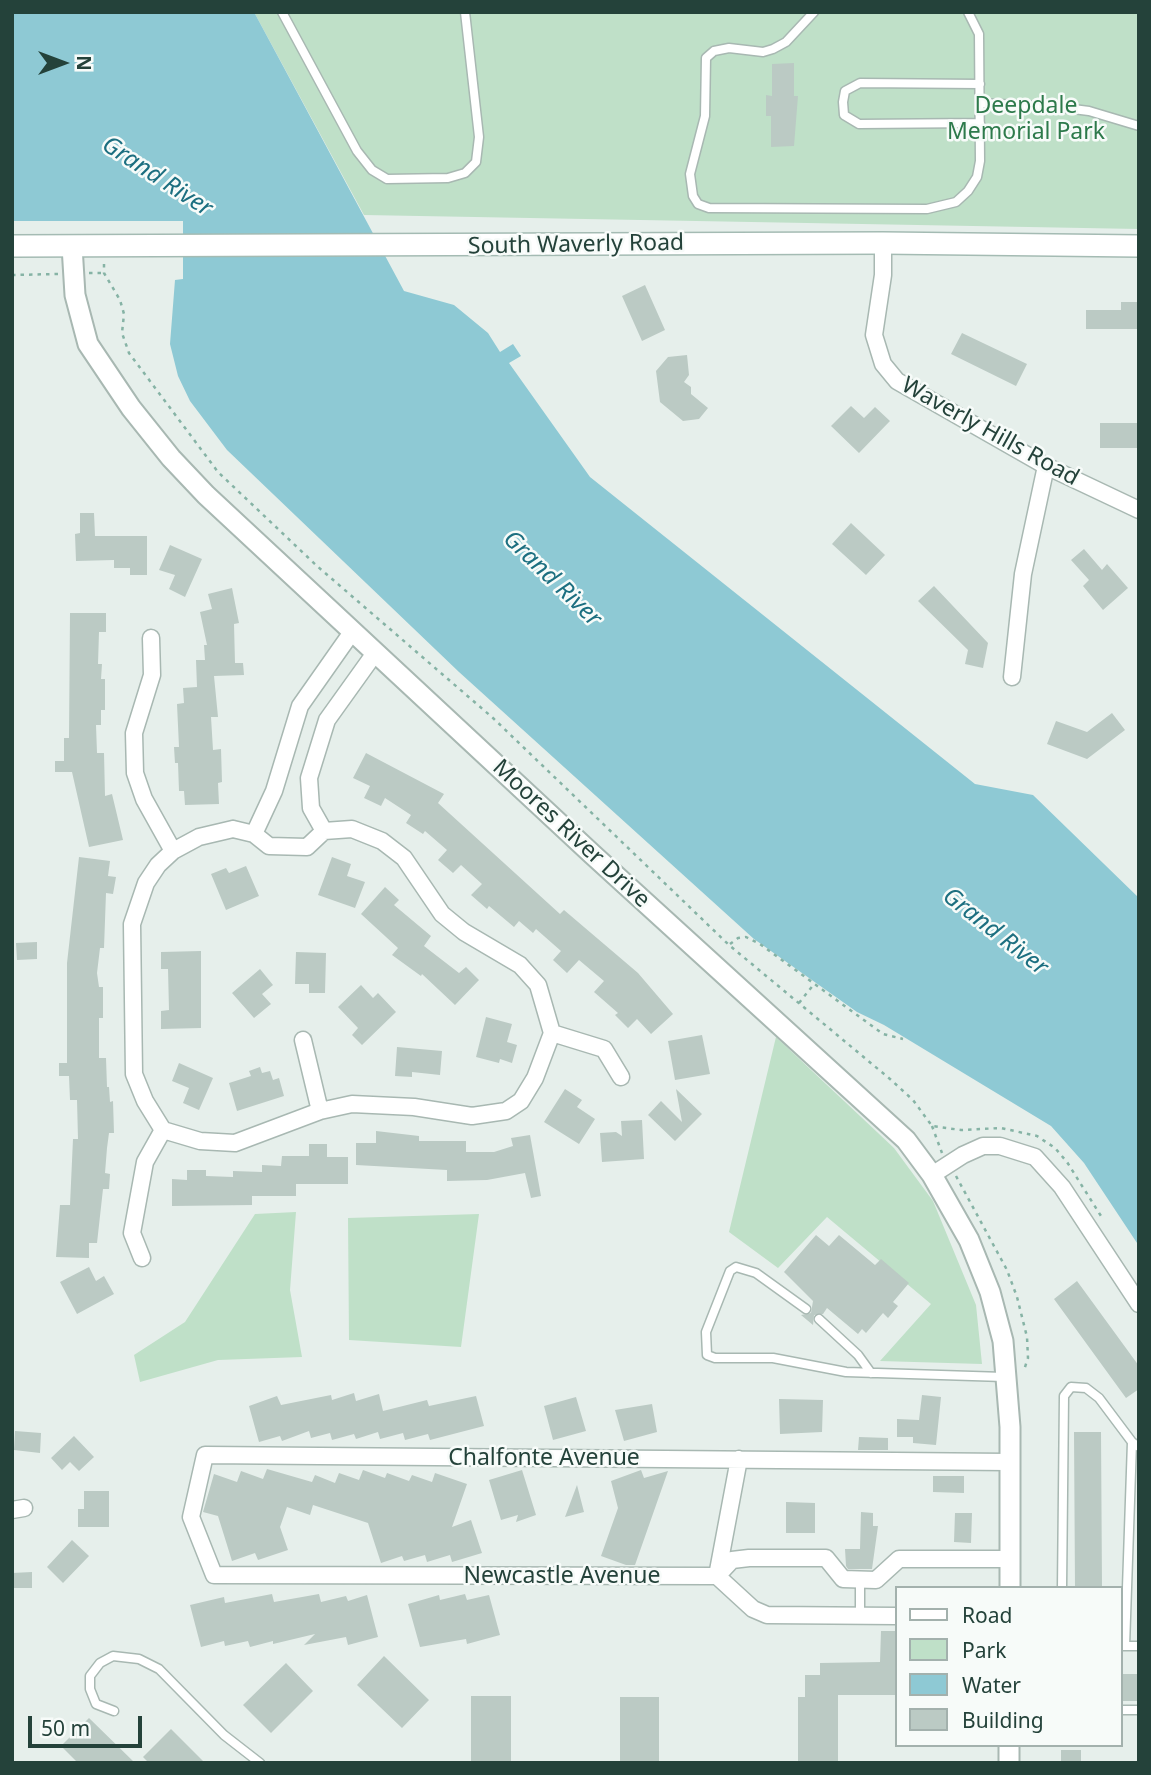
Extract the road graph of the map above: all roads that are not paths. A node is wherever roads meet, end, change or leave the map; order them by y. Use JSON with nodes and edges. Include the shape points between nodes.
{"nodes":[{"id":1,"x":282,"y":12,"type":"edge"},
{"id":2,"x":465,"y":12,"type":"edge"},
{"id":3,"x":814,"y":12,"type":"edge"},
{"id":4,"x":968,"y":12,"type":"edge"},
{"id":5,"x":980,"y":84,"type":"junction"},
{"id":6,"x":980,"y":103,"type":"junction"},
{"id":7,"x":980,"y":123,"type":"junction"},
{"id":8,"x":1139,"y":125,"type":"edge"},
{"id":9,"x":883,"y":243,"type":"junction"},
{"id":10,"x":12,"y":246,"type":"edge"},
{"id":11,"x":72,"y":246,"type":"junction"},
{"id":12,"x":1139,"y":246,"type":"edge"},
{"id":13,"x":1046,"y":466,"type":"junction"},
{"id":14,"x":1139,"y":510,"type":"edge"},
{"id":15,"x":352,"y":632,"type":"junction"},
{"id":16,"x":151,"y":638,"type":"dead end"},
{"id":17,"x":375,"y":653,"type":"junction"},
{"id":18,"x":1012,"y":677,"type":"dead end"},
{"id":19,"x":324,"y":831,"type":"junction"},
{"id":20,"x":254,"y":834,"type":"junction"},
{"id":21,"x":173,"y":851,"type":"junction"},
{"id":22,"x":552,"y":1034,"type":"junction"},
{"id":23,"x":303,"y":1040,"type":"dead end"},
{"id":24,"x":621,"y":1077,"type":"dead end"},
{"id":25,"x":320,"y":1111,"type":"junction"},
{"id":26,"x":163,"y":1130,"type":"junction"},
{"id":27,"x":932,"y":1175,"type":"junction"},
{"id":28,"x":142,"y":1258,"type":"dead end"},
{"id":29,"x":1139,"y":1304,"type":"edge"},
{"id":30,"x":806,"y":1309,"type":"dead end"},
{"id":31,"x":819,"y":1319,"type":"dead end"},
{"id":32,"x":871,"y":1373,"type":"junction"},
{"id":33,"x":1007,"y":1377,"type":"junction"},
{"id":34,"x":1135,"y":1444,"type":"edge"},
{"id":35,"x":739,"y":1459,"type":"junction"},
{"id":36,"x":1009,"y":1462,"type":"junction"},
{"id":37,"x":1009,"y":1559,"type":"junction"},
{"id":38,"x":214,"y":1575,"type":"joint"},
{"id":39,"x":717,"y":1576,"type":"junction"},
{"id":40,"x":860,"y":1580,"type":"junction"},
{"id":41,"x":1010,"y":1586,"type":"edge"},
{"id":42,"x":1062,"y":1586,"type":"edge"},
{"id":43,"x":860,"y":1616,"type":"junction"},
{"id":44,"x":895,"y":1616,"type":"edge"},
{"id":45,"x":1123,"y":1646,"type":"edge"},
{"id":46,"x":1139,"y":1646,"type":"edge"},
{"id":47,"x":114,"y":1711,"type":"dead end"},
{"id":48,"x":260,"y":1763,"type":"edge"}],
"edges":[{"from":1,"to":2,"type":"lane","via":[[357,150],[372,170],[387,179],[448,178],[465,173],[475,162],[479,137]]},
{"from":3,"to":7,"type":"lane","via":[[786,42],[773,49],[729,48],[706,58],[705,116],[690,174],[698,204],[709,208],[941,207],[962,197],[977,177]]},
{"from":4,"to":5,"type":"lane","via":[[979,34]]},
{"from":5,"to":6,"type":"lane"},
{"from":5,"to":7,"type":"lane","via":[[860,83],[845,91],[842,102],[844,115],[859,124]]},
{"from":6,"to":7,"type":"lane"},
{"from":6,"to":8,"type":"lane","via":[[1068,108]]},
{"from":9,"to":11,"type":"main road","name":"South Waverly Road"},
{"from":9,"to":12,"type":"main road","name":"South Waverly Road"},
{"from":9,"to":13,"type":"street","name":"Waverly Hills Road","via":[[874,335],[883,365],[897,381]]},
{"from":10,"to":11,"type":"main road","name":"South Waverly Road"},
{"from":11,"to":15,"type":"street","name":"Moores River Drive","via":[[75,295],[88,344],[131,408],[206,495]]},
{"from":13,"to":14,"type":"street","name":"Waverly Hills Road"},
{"from":13,"to":18,"type":"street","via":[[1023,574]]},
{"from":15,"to":17,"type":"street","name":"Moores River Drive"},
{"from":15,"to":20,"type":"street","via":[[300,706],[274,791]]},
{"from":16,"to":21,"type":"street","via":[[152,675],[134,733],[135,773]]},
{"from":17,"to":19,"type":"street","via":[[327,720],[309,778],[311,808]]},
{"from":17,"to":27,"type":"street","name":"Moores River Drive","via":[[906,1139]]},
{"from":19,"to":20,"type":"street","via":[[307,847],[269,846]]},
{"from":19,"to":22,"type":"street","via":[[352,829],[382,841],[404,858],[442,914],[520,965],[537,985]]},
{"from":20,"to":21,"type":"street","via":[[233,829],[199,837]]},
{"from":21,"to":26,"type":"street","via":[[146,883],[132,925],[134,1074]]},
{"from":22,"to":24,"type":"street","via":[[604,1049]]},
{"from":22,"to":25,"type":"street","via":[[535,1078],[521,1101],[506,1111],[472,1116],[352,1104]]},
{"from":23,"to":25,"type":"street"},
{"from":25,"to":26,"type":"street","via":[[235,1143],[200,1141]]},
{"from":26,"to":28,"type":"street","via":[[145,1162],[132,1233]]},
{"from":27,"to":29,"type":"street","via":[[983,1146],[1000,1146],[1035,1157],[1062,1187]]},
{"from":27,"to":33,"type":"street","name":"Moores River Drive","via":[[969,1240],[990,1292]]},
{"from":30,"to":32,"type":"lane","via":[[756,1273],[736,1267],[726,1279],[706,1332],[707,1355],[773,1358]]},
{"from":31,"to":32,"type":"lane"},
{"from":32,"to":33,"type":"lane"},
{"from":33,"to":36,"type":"street","name":"Moores River Drive"},
{"from":34,"to":42,"type":"lane","via":[[1086,1388],[1071,1387],[1064,1396]]},
{"from":34,"to":45,"type":"lane"},
{"from":35,"to":36,"type":"street","name":"Chalfonte Avenue"},
{"from":35,"to":38,"type":"street","name":"Chalfonte Avenue","via":[[205,1455],[191,1517]]},
{"from":35,"to":39,"type":"street"},
{"from":36,"to":37,"type":"street","name":"Moores River Drive"},
{"from":37,"to":40,"type":"street","via":[[899,1559],[876,1580]]},
{"from":37,"to":41,"type":"street","name":"Moores River Drive"},
{"from":38,"to":39,"type":"street","name":"Newcastle Avenue"},
{"from":39,"to":40,"type":"street","via":[[732,1560],[826,1558],[843,1580]]},
{"from":39,"to":43,"type":"street","via":[[753,1609],[767,1615]]},
{"from":40,"to":43,"type":"lane"},
{"from":43,"to":44,"type":"street"},
{"from":45,"to":46,"type":"lane"},
{"from":47,"to":48,"type":"lane","via":[[96,1704],[90,1676],[113,1656],[139,1659],[159,1669],[224,1735]]}]}
